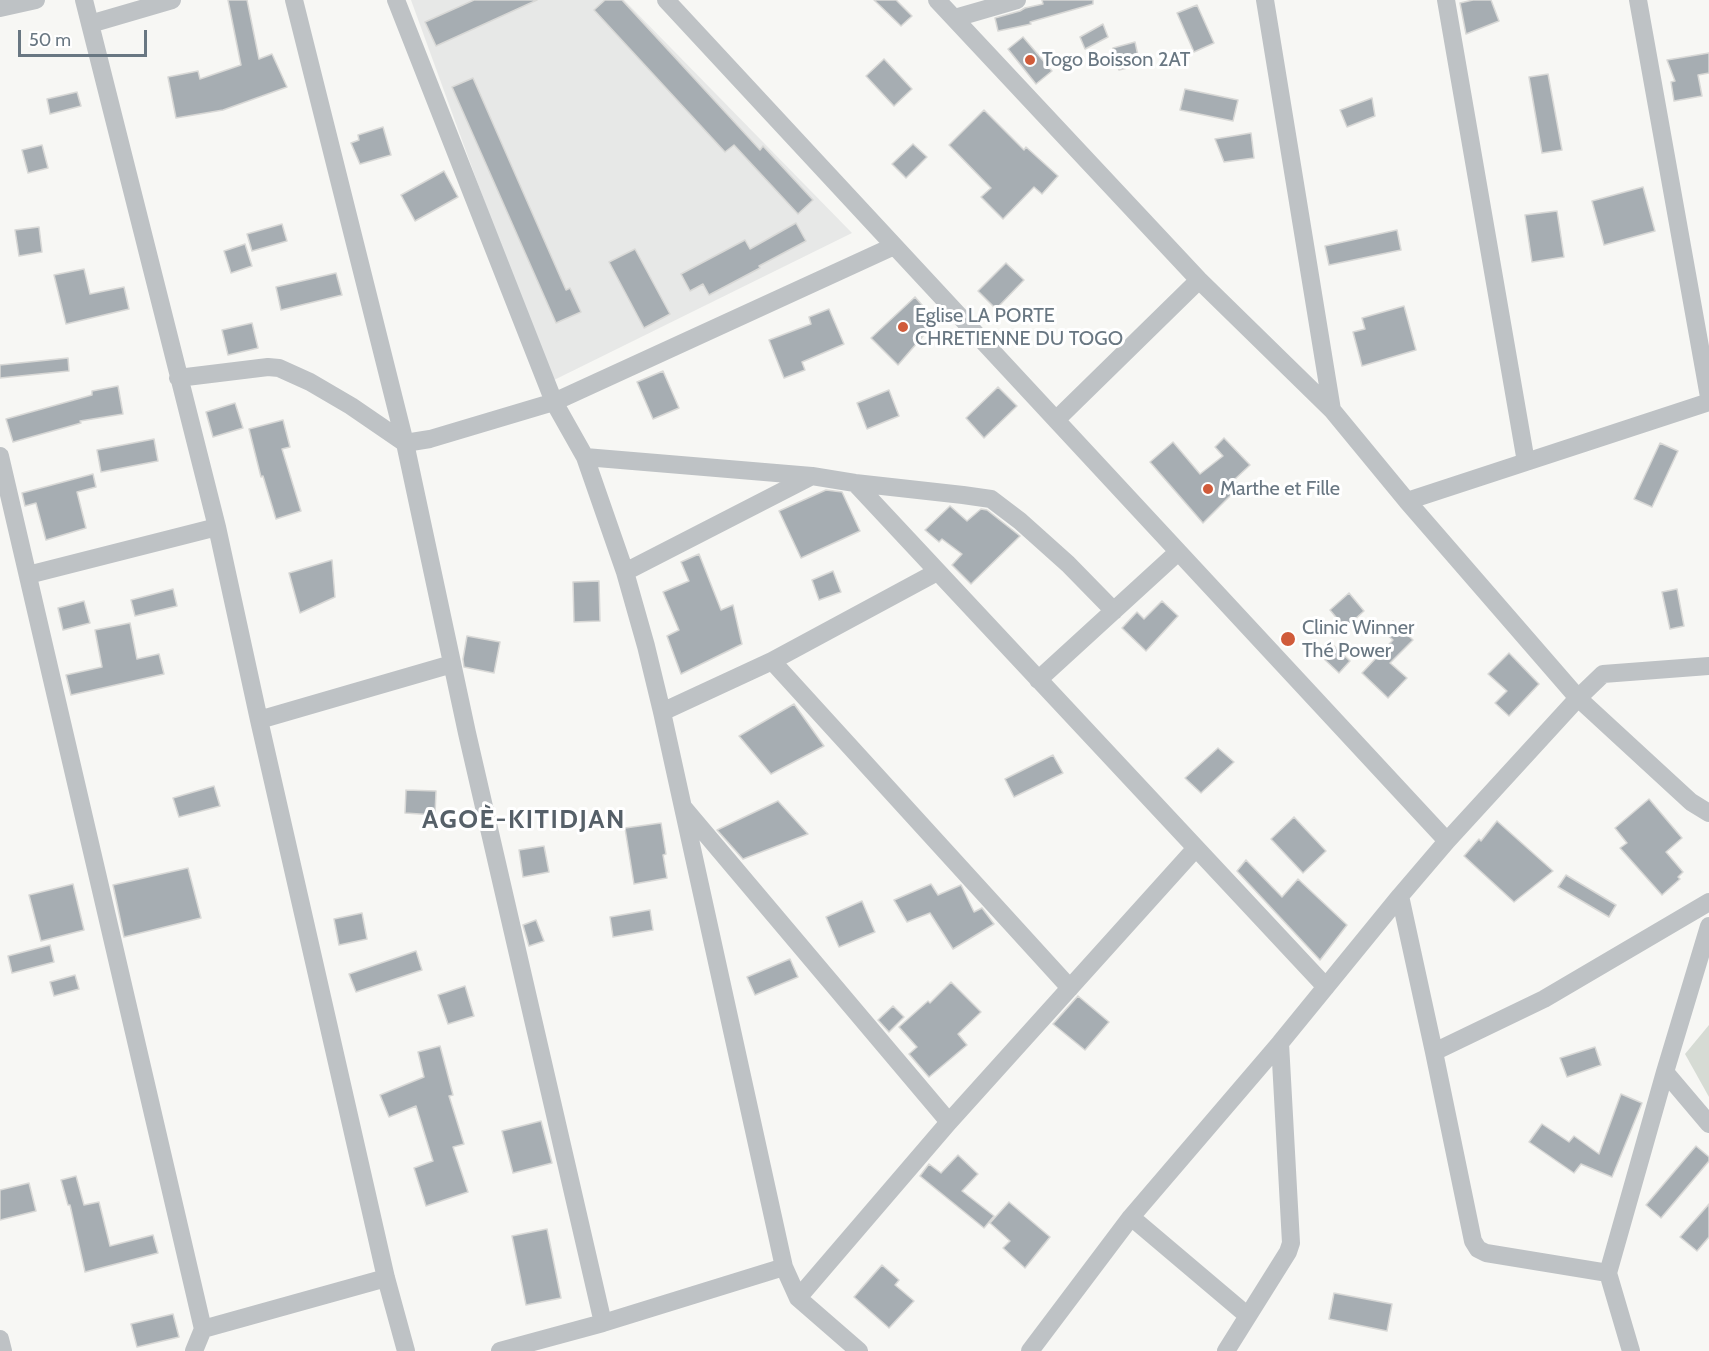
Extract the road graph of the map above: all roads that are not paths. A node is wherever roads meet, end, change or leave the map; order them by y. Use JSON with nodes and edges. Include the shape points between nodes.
{"nodes":[{"id":1,"x":36,"y":0,"type":"edge"},
{"id":2,"x":84,"y":0,"type":"edge"},
{"id":3,"x":172,"y":0,"type":"edge"},
{"id":4,"x":294,"y":0,"type":"edge"},
{"id":5,"x":396,"y":0,"type":"edge"},
{"id":6,"x":666,"y":0,"type":"edge"},
{"id":7,"x":937,"y":0,"type":"edge"},
{"id":8,"x":1017,"y":0,"type":"edge"},
{"id":9,"x":1265,"y":0,"type":"edge"},
{"id":10,"x":1446,"y":0,"type":"edge"},
{"id":11,"x":1638,"y":0,"type":"edge"},
{"id":12,"x":0,"y":8,"type":"edge"},
{"id":13,"x":955,"y":18,"type":"junction"},
{"id":14,"x":90,"y":24,"type":"junction"},
{"id":15,"x":894,"y":246,"type":"junction"},
{"id":16,"x":1199,"y":280,"type":"junction"},
{"id":17,"x":178,"y":378,"type":"junction"},
{"id":18,"x":1709,"y":397,"type":"edge"},
{"id":19,"x":554,"y":402,"type":"junction"},
{"id":20,"x":1709,"y":402,"type":"edge"},
{"id":21,"x":1332,"y":410,"type":"junction"},
{"id":22,"x":1056,"y":420,"type":"junction"},
{"id":23,"x":405,"y":443,"type":"junction"},
{"id":24,"x":0,"y":456,"type":"edge"},
{"id":25,"x":585,"y":457,"type":"junction"},
{"id":26,"x":1526,"y":462,"type":"junction"},
{"id":27,"x":812,"y":476,"type":"junction"},
{"id":28,"x":855,"y":483,"type":"junction"},
{"id":29,"x":1407,"y":501,"type":"junction"},
{"id":30,"x":217,"y":527,"type":"junction"},
{"id":31,"x":1178,"y":552,"type":"junction"},
{"id":32,"x":625,"y":572,"type":"junction"},
{"id":33,"x":938,"y":572,"type":"junction"},
{"id":34,"x":28,"y":575,"type":"junction"},
{"id":35,"x":1114,"y":611,"type":"junction"},
{"id":36,"x":772,"y":661,"type":"junction"},
{"id":37,"x":452,"y":664,"type":"junction"},
{"id":38,"x":1709,"y":666,"type":"edge"},
{"id":39,"x":1038,"y":680,"type":"junction"},
{"id":40,"x":1578,"y":698,"type":"junction"},
{"id":41,"x":662,"y":712,"type":"junction"},
{"id":42,"x":259,"y":720,"type":"junction"},
{"id":43,"x":681,"y":804,"type":"junction"},
{"id":44,"x":1709,"y":813,"type":"edge"},
{"id":45,"x":1447,"y":841,"type":"junction"},
{"id":46,"x":1196,"y":848,"type":"junction"},
{"id":47,"x":1400,"y":896,"type":"junction"},
{"id":48,"x":1709,"y":902,"type":"edge"},
{"id":49,"x":1709,"y":926,"type":"edge"},
{"id":50,"x":1326,"y":987,"type":"junction"},
{"id":51,"x":1070,"y":988,"type":"junction"},
{"id":52,"x":1280,"y":1043,"type":"junction"},
{"id":53,"x":1434,"y":1052,"type":"junction"},
{"id":54,"x":1665,"y":1072,"type":"junction"},
{"id":55,"x":949,"y":1122,"type":"junction"},
{"id":56,"x":1709,"y":1124,"type":"edge"},
{"id":57,"x":1131,"y":1217,"type":"junction"},
{"id":58,"x":784,"y":1267,"type":"junction"},
{"id":59,"x":1608,"y":1273,"type":"junction"},
{"id":60,"x":386,"y":1278,"type":"junction"},
{"id":61,"x":798,"y":1298,"type":"junction"},
{"id":62,"x":1248,"y":1316,"type":"junction"},
{"id":63,"x":603,"y":1323,"type":"junction"},
{"id":64,"x":203,"y":1329,"type":"junction"},
{"id":65,"x":0,"y":1339,"type":"edge"},
{"id":66,"x":3,"y":1351,"type":"edge"},
{"id":67,"x":194,"y":1351,"type":"edge"},
{"id":68,"x":406,"y":1351,"type":"edge"},
{"id":69,"x":500,"y":1351,"type":"edge"},
{"id":70,"x":859,"y":1351,"type":"edge"},
{"id":71,"x":1030,"y":1351,"type":"edge"},
{"id":72,"x":1226,"y":1351,"type":"edge"},
{"id":73,"x":1631,"y":1351,"type":"edge"}],
"edges":[{"from":1,"to":12,"type":"street"},
{"from":2,"to":14,"type":"street"},
{"from":3,"to":14,"type":"street"},
{"from":4,"to":23,"type":"street"},
{"from":5,"to":19,"type":"street"},
{"from":6,"to":15,"type":"street"},
{"from":7,"to":13,"type":"street"},
{"from":8,"to":13,"type":"street"},
{"from":9,"to":21,"type":"street"},
{"from":10,"to":26,"type":"street"},
{"from":11,"to":18,"type":"street"},
{"from":13,"to":16,"type":"street"},
{"from":14,"to":17,"type":"street"},
{"from":15,"to":19,"type":"street"},
{"from":15,"to":22,"type":"street"},
{"from":16,"to":21,"type":"street"},
{"from":16,"to":22,"type":"street"},
{"from":17,"to":23,"type":"street","via":[[279,369],[310,382]]},
{"from":17,"to":30,"type":"street"},
{"from":19,"to":23,"type":"street"},
{"from":19,"to":25,"type":"street"},
{"from":20,"to":26,"type":"street"},
{"from":21,"to":29,"type":"street"},
{"from":22,"to":31,"type":"street"},
{"from":23,"to":37,"type":"street"},
{"from":24,"to":34,"type":"street"},
{"from":25,"to":27,"type":"street"},
{"from":25,"to":32,"type":"street"},
{"from":26,"to":29,"type":"street"},
{"from":27,"to":28,"type":"street"},
{"from":27,"to":32,"type":"street"},
{"from":28,"to":33,"type":"street"},
{"from":28,"to":35,"type":"street","via":[[991,499],[1068,564]]},
{"from":29,"to":40,"type":"street"},
{"from":30,"to":34,"type":"street"},
{"from":30,"to":42,"type":"street"},
{"from":31,"to":35,"type":"street"},
{"from":31,"to":45,"type":"street"},
{"from":32,"to":41,"type":"street"},
{"from":33,"to":36,"type":"street"},
{"from":33,"to":39,"type":"street"},
{"from":34,"to":64,"type":"street"},
{"from":35,"to":39,"type":"street"},
{"from":36,"to":41,"type":"street"},
{"from":36,"to":51,"type":"street"},
{"from":37,"to":42,"type":"street"},
{"from":37,"to":63,"type":"street"},
{"from":38,"to":40,"type":"street","via":[[1603,674]]},
{"from":39,"to":46,"type":"street"},
{"from":40,"to":44,"type":"street","via":[[1691,802]]},
{"from":40,"to":45,"type":"street"},
{"from":41,"to":43,"type":"street"},
{"from":42,"to":60,"type":"street"},
{"from":43,"to":55,"type":"street"},
{"from":43,"to":58,"type":"street"},
{"from":45,"to":47,"type":"street"},
{"from":46,"to":50,"type":"street"},
{"from":46,"to":51,"type":"street"},
{"from":47,"to":50,"type":"street"},
{"from":47,"to":53,"type":"street"},
{"from":48,"to":53,"type":"street","via":[[1544,999]]},
{"from":49,"to":54,"type":"street"},
{"from":50,"to":52,"type":"street"},
{"from":51,"to":55,"type":"street"},
{"from":52,"to":57,"type":"street"},
{"from":52,"to":62,"type":"street","via":[[1291,1243]]},
{"from":53,"to":59,"type":"street","via":[[1478,1250]]},
{"from":54,"to":56,"type":"street"},
{"from":54,"to":59,"type":"street"},
{"from":55,"to":61,"type":"street"},
{"from":57,"to":62,"type":"street"},
{"from":57,"to":71,"type":"street"},
{"from":58,"to":61,"type":"street"},
{"from":58,"to":63,"type":"street"},
{"from":59,"to":73,"type":"street"},
{"from":60,"to":64,"type":"street"},
{"from":60,"to":68,"type":"street"},
{"from":61,"to":70,"type":"street"},
{"from":62,"to":72,"type":"street"},
{"from":63,"to":69,"type":"street"},
{"from":64,"to":67,"type":"street"},
{"from":65,"to":66,"type":"street"}]}
